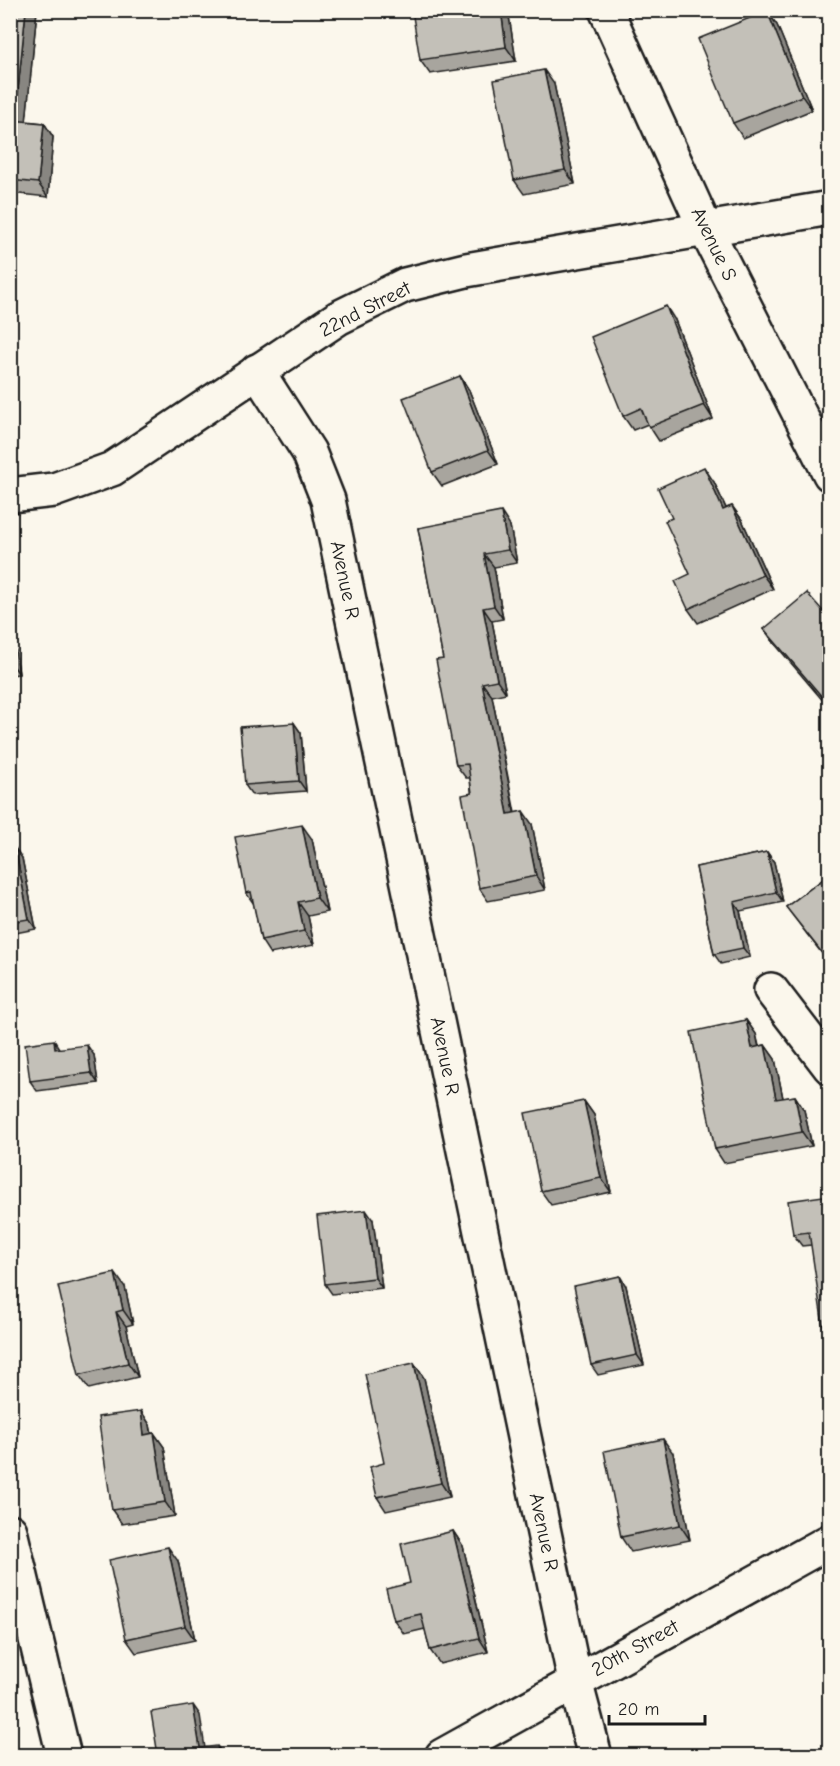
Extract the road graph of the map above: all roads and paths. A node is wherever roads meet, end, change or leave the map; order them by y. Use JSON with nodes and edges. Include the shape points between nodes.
{"nodes":[{"id":1,"x":606,"y":10,"type":"edge"},
{"id":2,"x":830,"y":208,"type":"edge"},
{"id":3,"x":705,"y":228,"type":"junction"},
{"id":4,"x":258,"y":371,"type":"junction"},
{"id":5,"x":830,"y":474,"type":"edge"},
{"id":6,"x":10,"y":495,"type":"edge"},
{"id":7,"x":771,"y":990,"type":"dead end"},
{"id":8,"x":830,"y":1067,"type":"edge"},
{"id":9,"x":10,"y":1531,"type":"edge"},
{"id":10,"x":830,"y":1541,"type":"edge"},
{"id":11,"x":575,"y":1680,"type":"junction"},
{"id":12,"x":64,"y":1755,"type":"edge"},
{"id":13,"x":442,"y":1755,"type":"edge"},
{"id":14,"x":595,"y":1755,"type":"edge"}],
"edges":[{"from":1,"to":3,"type":"street","name":"Avenue S"},
{"from":2,"to":3,"type":"street","name":"22nd Street"},
{"from":3,"to":4,"type":"street","name":"22nd Street","via":[[466,270],[405,285],[338,318]]},
{"from":3,"to":5,"type":"street","name":"Avenue S"},
{"from":4,"to":6,"type":"street","name":"22nd Street","via":[[112,469],[54,490]]},
{"from":4,"to":11,"type":"street","name":"Avenue R","via":[[309,452],[328,500]]},
{"from":7,"to":8,"type":"street"},
{"from":9,"to":12,"type":"street"},
{"from":10,"to":11,"type":"street","name":"20th Street"},
{"from":11,"to":13,"type":"street","name":"20th Street"},
{"from":11,"to":14,"type":"street","name":"Avenue R"}]}
